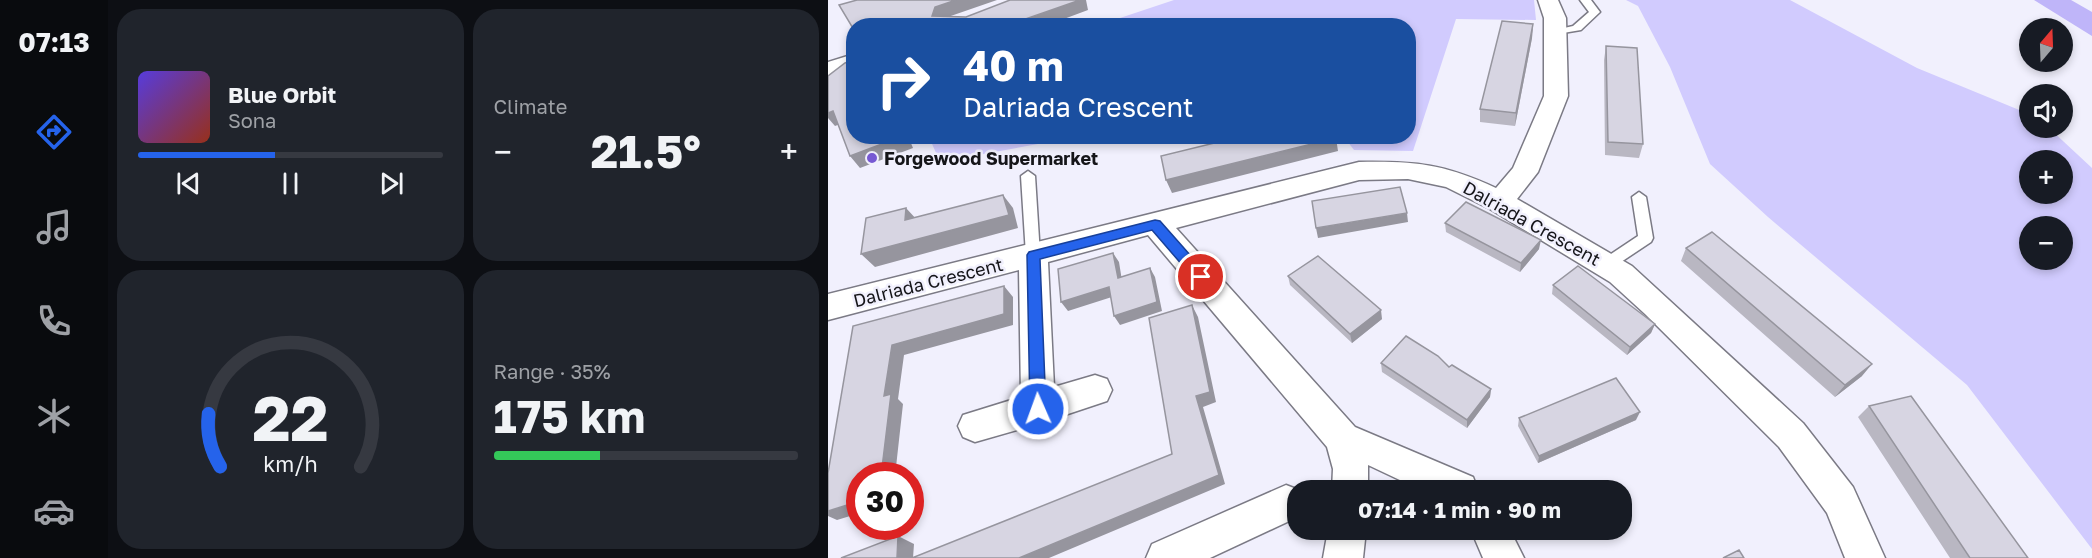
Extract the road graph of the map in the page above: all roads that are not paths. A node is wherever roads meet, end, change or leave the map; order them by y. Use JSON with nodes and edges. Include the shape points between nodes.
{"nodes":[{"id":1,"x":1548,"y":0,"type":"edge"},
{"id":2,"x":1585,"y":0,"type":"edge"},
{"id":3,"x":1555,"y":33,"type":"junction"},
{"id":4,"x":846,"y":64,"type":"edge"},
{"id":5,"x":828,"y":70,"type":"edge"},
{"id":6,"x":1028,"y":176,"type":"dead end"},
{"id":7,"x":1639,"y":197,"type":"dead end"},
{"id":8,"x":1500,"y":201,"type":"junction"},
{"id":9,"x":1155,"y":224,"type":"junction"},
{"id":10,"x":1034,"y":255,"type":"junction"},
{"id":11,"x":1607,"y":264,"type":"junction"},
{"id":12,"x":828,"y":307,"type":"edge"},
{"id":13,"x":1095,"y":390,"type":"dead end"},
{"id":14,"x":1038,"y":409,"type":"junction"},
{"id":15,"x":975,"y":426,"type":"dead end"},
{"id":16,"x":1343,"y":439,"type":"junction"},
{"id":17,"x":1350,"y":480,"type":"edge"},
{"id":18,"x":1438,"y":480,"type":"edge"},
{"id":19,"x":1286,"y":503,"type":"dead end"},
{"id":20,"x":1346,"y":540,"type":"edge"},
{"id":21,"x":1495,"y":540,"type":"edge"},
{"id":22,"x":1166,"y":558,"type":"edge"},
{"id":23,"x":1343,"y":558,"type":"edge"},
{"id":24,"x":1503,"y":558,"type":"edge"},
{"id":25,"x":1865,"y":558,"type":"edge"}],
"edges":[{"from":1,"to":3,"type":"street","via":[[1555,18]]},
{"from":2,"to":3,"type":"lane","via":[[1594,12],[1577,28]]},
{"from":3,"to":8,"type":"street","via":[[1556,96],[1525,172]]},
{"from":4,"to":5,"type":"street"},
{"from":6,"to":10,"type":"lane"},
{"from":7,"to":11,"type":"lane","via":[[1646,238]]},
{"from":8,"to":9,"type":"street","name":"Dalriada Crescent","via":[[1453,179],[1408,170],[1359,171]]},
{"from":8,"to":11,"type":"street","name":"Dalriada Crescent"},
{"from":9,"to":10,"type":"street","name":"Dalriada Crescent"},
{"from":9,"to":16,"type":"street"},
{"from":10,"to":12,"type":"street","name":"Dalriada Crescent"},
{"from":10,"to":14,"type":"street"},
{"from":11,"to":25,"type":"street","name":"Dalriada Crescent","via":[[1656,305],[1791,435],[1840,500]]},
{"from":13,"to":14,"type":"street"},
{"from":14,"to":15,"type":"street"},
{"from":16,"to":17,"type":"street"},
{"from":16,"to":18,"type":"street"},
{"from":19,"to":22,"type":"street"},
{"from":20,"to":23,"type":"street"},
{"from":21,"to":24,"type":"street"}]}
